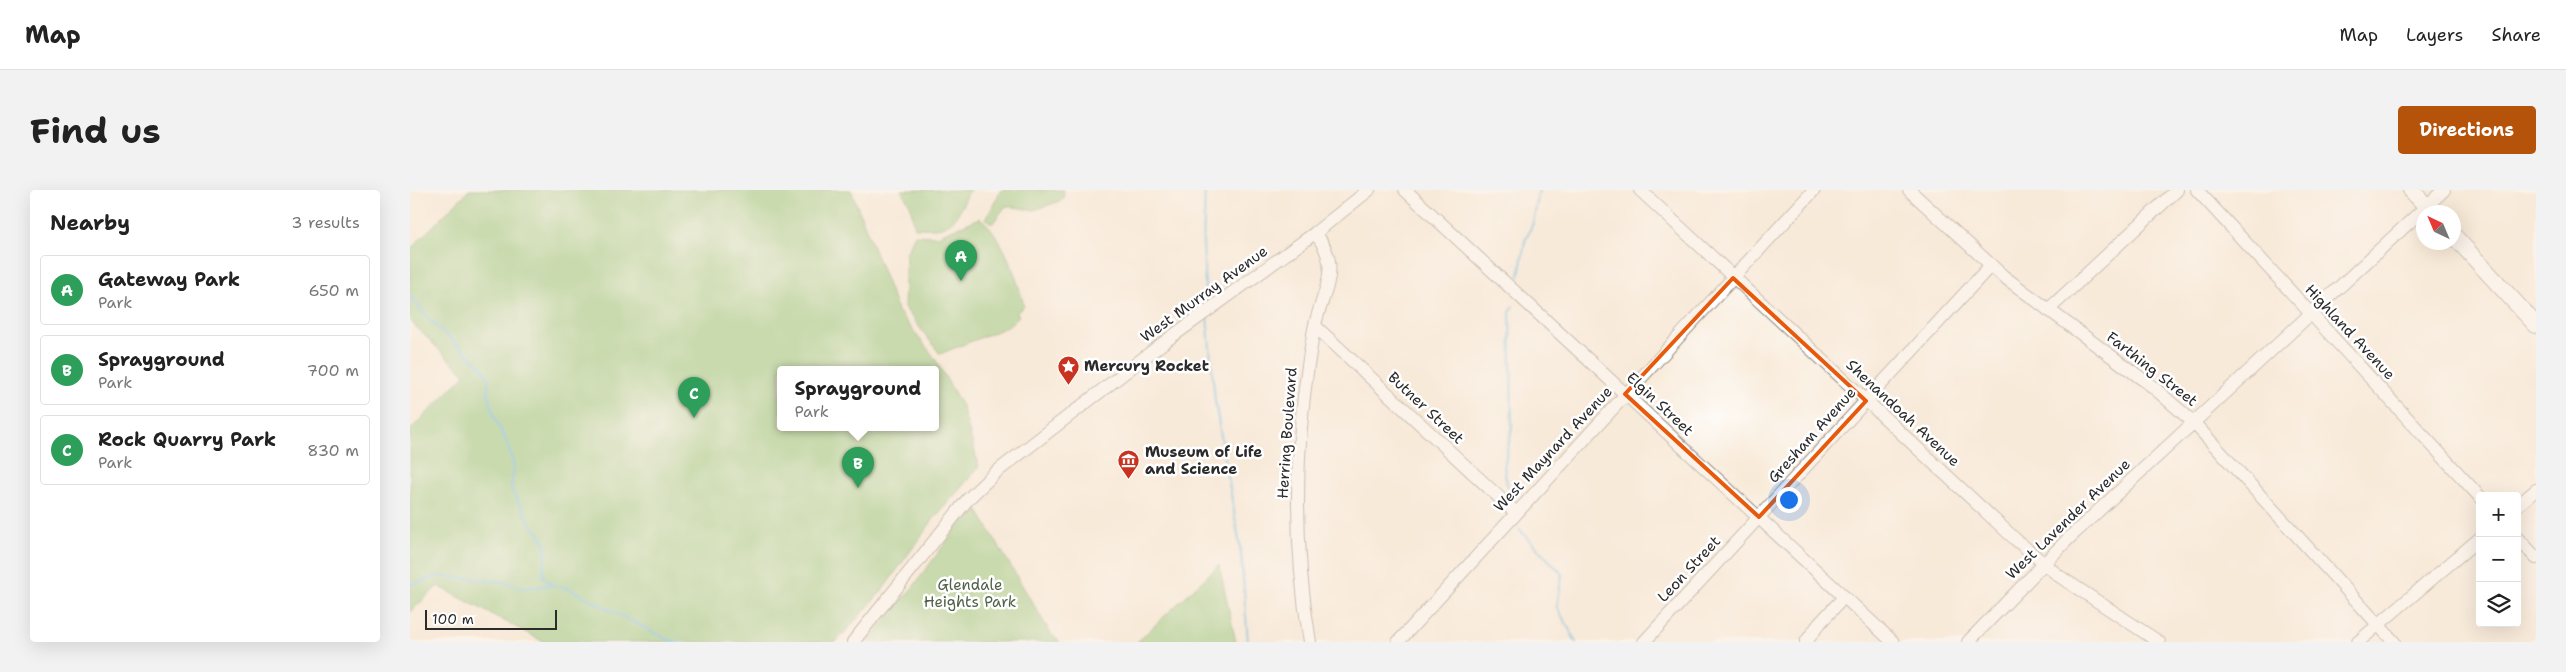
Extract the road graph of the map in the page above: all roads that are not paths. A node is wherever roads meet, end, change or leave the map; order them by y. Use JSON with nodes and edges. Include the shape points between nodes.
{"nodes":[{"id":1,"x":1369,"y":190,"type":"edge"},
{"id":2,"x":1405,"y":190,"type":"edge"},
{"id":3,"x":1640,"y":190,"type":"edge"},
{"id":4,"x":1814,"y":190,"type":"edge"},
{"id":5,"x":1910,"y":190,"type":"edge"},
{"id":6,"x":2177,"y":190,"type":"edge"},
{"id":7,"x":2197,"y":190,"type":"edge"},
{"id":8,"x":2411,"y":190,"type":"edge"},
{"id":9,"x":2444,"y":190,"type":"edge"},
{"id":10,"x":2424,"y":205,"type":"edge"},
{"id":11,"x":2433,"y":205,"type":"edge"},
{"id":12,"x":2416,"y":221,"type":"edge"},
{"id":13,"x":1315,"y":233,"type":"junction"},
{"id":14,"x":2461,"y":244,"type":"edge"},
{"id":15,"x":1991,"y":265,"type":"junction"},
{"id":16,"x":1733,"y":278,"type":"junction"},
{"id":17,"x":2048,"y":310,"type":"junction"},
{"id":18,"x":2311,"y":313,"type":"junction"},
{"id":19,"x":2536,"y":325,"type":"edge"},
{"id":20,"x":1315,"y":326,"type":"junction"},
{"id":21,"x":1626,"y":394,"type":"junction"},
{"id":22,"x":1866,"y":400,"type":"junction"},
{"id":23,"x":2193,"y":422,"type":"junction"},
{"id":24,"x":2536,"y":490,"type":"edge"},
{"id":25,"x":2476,"y":493,"type":"edge"},
{"id":26,"x":2521,"y":503,"type":"edge"},
{"id":27,"x":1516,"y":512,"type":"junction"},
{"id":28,"x":1759,"y":517,"type":"junction"},
{"id":29,"x":2476,"y":541,"type":"edge"},
{"id":30,"x":2521,"y":541,"type":"edge"},
{"id":31,"x":2536,"y":558,"type":"edge"},
{"id":32,"x":2044,"y":563,"type":"junction"},
{"id":33,"x":1844,"y":597,"type":"junction"},
{"id":34,"x":2378,"y":625,"type":"junction"},
{"id":35,"x":853,"y":642,"type":"edge"},
{"id":36,"x":1310,"y":642,"type":"edge"},
{"id":37,"x":1398,"y":642,"type":"edge"},
{"id":38,"x":1644,"y":642,"type":"edge"},
{"id":39,"x":1806,"y":642,"type":"edge"},
{"id":40,"x":1893,"y":642,"type":"edge"},
{"id":41,"x":1968,"y":642,"type":"edge"},
{"id":42,"x":2159,"y":642,"type":"edge"},
{"id":43,"x":2358,"y":642,"type":"edge"},
{"id":44,"x":2394,"y":642,"type":"edge"}],
"edges":[{"from":1,"to":13,"type":"street","name":"West Murray Avenue"},
{"from":2,"to":21,"type":"street","name":"Elgin Street"},
{"from":3,"to":16,"type":"street","name":"Shenandoah Avenue"},
{"from":4,"to":16,"type":"street","name":"West Maynard Avenue"},
{"from":5,"to":15,"type":"street","name":"Farthing Street"},
{"from":6,"to":17,"type":"street"},
{"from":7,"to":18,"type":"street","name":"Highland Avenue"},
{"from":8,"to":10,"type":"main road"},
{"from":9,"to":11,"type":"street","name":"West Lavender Avenue"},
{"from":12,"to":18,"type":"street","name":"West Lavender Avenue"},
{"from":13,"to":20,"type":"street","name":"Herring Boulevard","via":[[1328,251],[1331,267]]},
{"from":13,"to":35,"type":"street","name":"West Murray Avenue","via":[[1170,338],[995,473],[963,505]]},
{"from":14,"to":19,"type":"main road"},
{"from":15,"to":17,"type":"street","name":"Farthing Street"},
{"from":15,"to":22,"type":"street","name":"Gresham Avenue"},
{"from":16,"to":21,"type":"street","name":"West Maynard Avenue"},
{"from":16,"to":22,"type":"street","name":"Shenandoah Avenue"},
{"from":17,"to":23,"type":"street","name":"Farthing Street","via":[[2153,387]]},
{"from":18,"to":23,"type":"street","name":"West Lavender Avenue"},
{"from":18,"to":25,"type":"street","name":"Highland Avenue"},
{"from":20,"to":27,"type":"street","name":"Butner Street"},
{"from":20,"to":36,"type":"street","name":"Herring Boulevard","via":[[1301,422],[1297,500],[1300,570]]},
{"from":21,"to":27,"type":"street","name":"West Maynard Avenue"},
{"from":21,"to":28,"type":"street","name":"Elgin Street"},
{"from":22,"to":28,"type":"street","name":"Gresham Avenue"},
{"from":22,"to":32,"type":"street","name":"Shenandoah Avenue"},
{"from":23,"to":32,"type":"street","name":"West Lavender Avenue"},
{"from":23,"to":34,"type":"street","name":"Farthing Street"},
{"from":24,"to":26,"type":"street"},
{"from":27,"to":37,"type":"street","name":"West Maynard Avenue"},
{"from":28,"to":33,"type":"street","name":"Elgin Street"},
{"from":28,"to":38,"type":"street","name":"Leon Street"},
{"from":29,"to":34,"type":"street"},
{"from":30,"to":31,"type":"street"},
{"from":32,"to":41,"type":"street","name":"West Lavender Avenue"},
{"from":32,"to":42,"type":"street","name":"Shenandoah Avenue"},
{"from":33,"to":39,"type":"street"},
{"from":33,"to":40,"type":"street","name":"Elgin Street"},
{"from":34,"to":43,"type":"street"},
{"from":34,"to":44,"type":"street","name":"Farthing Street"}]}
